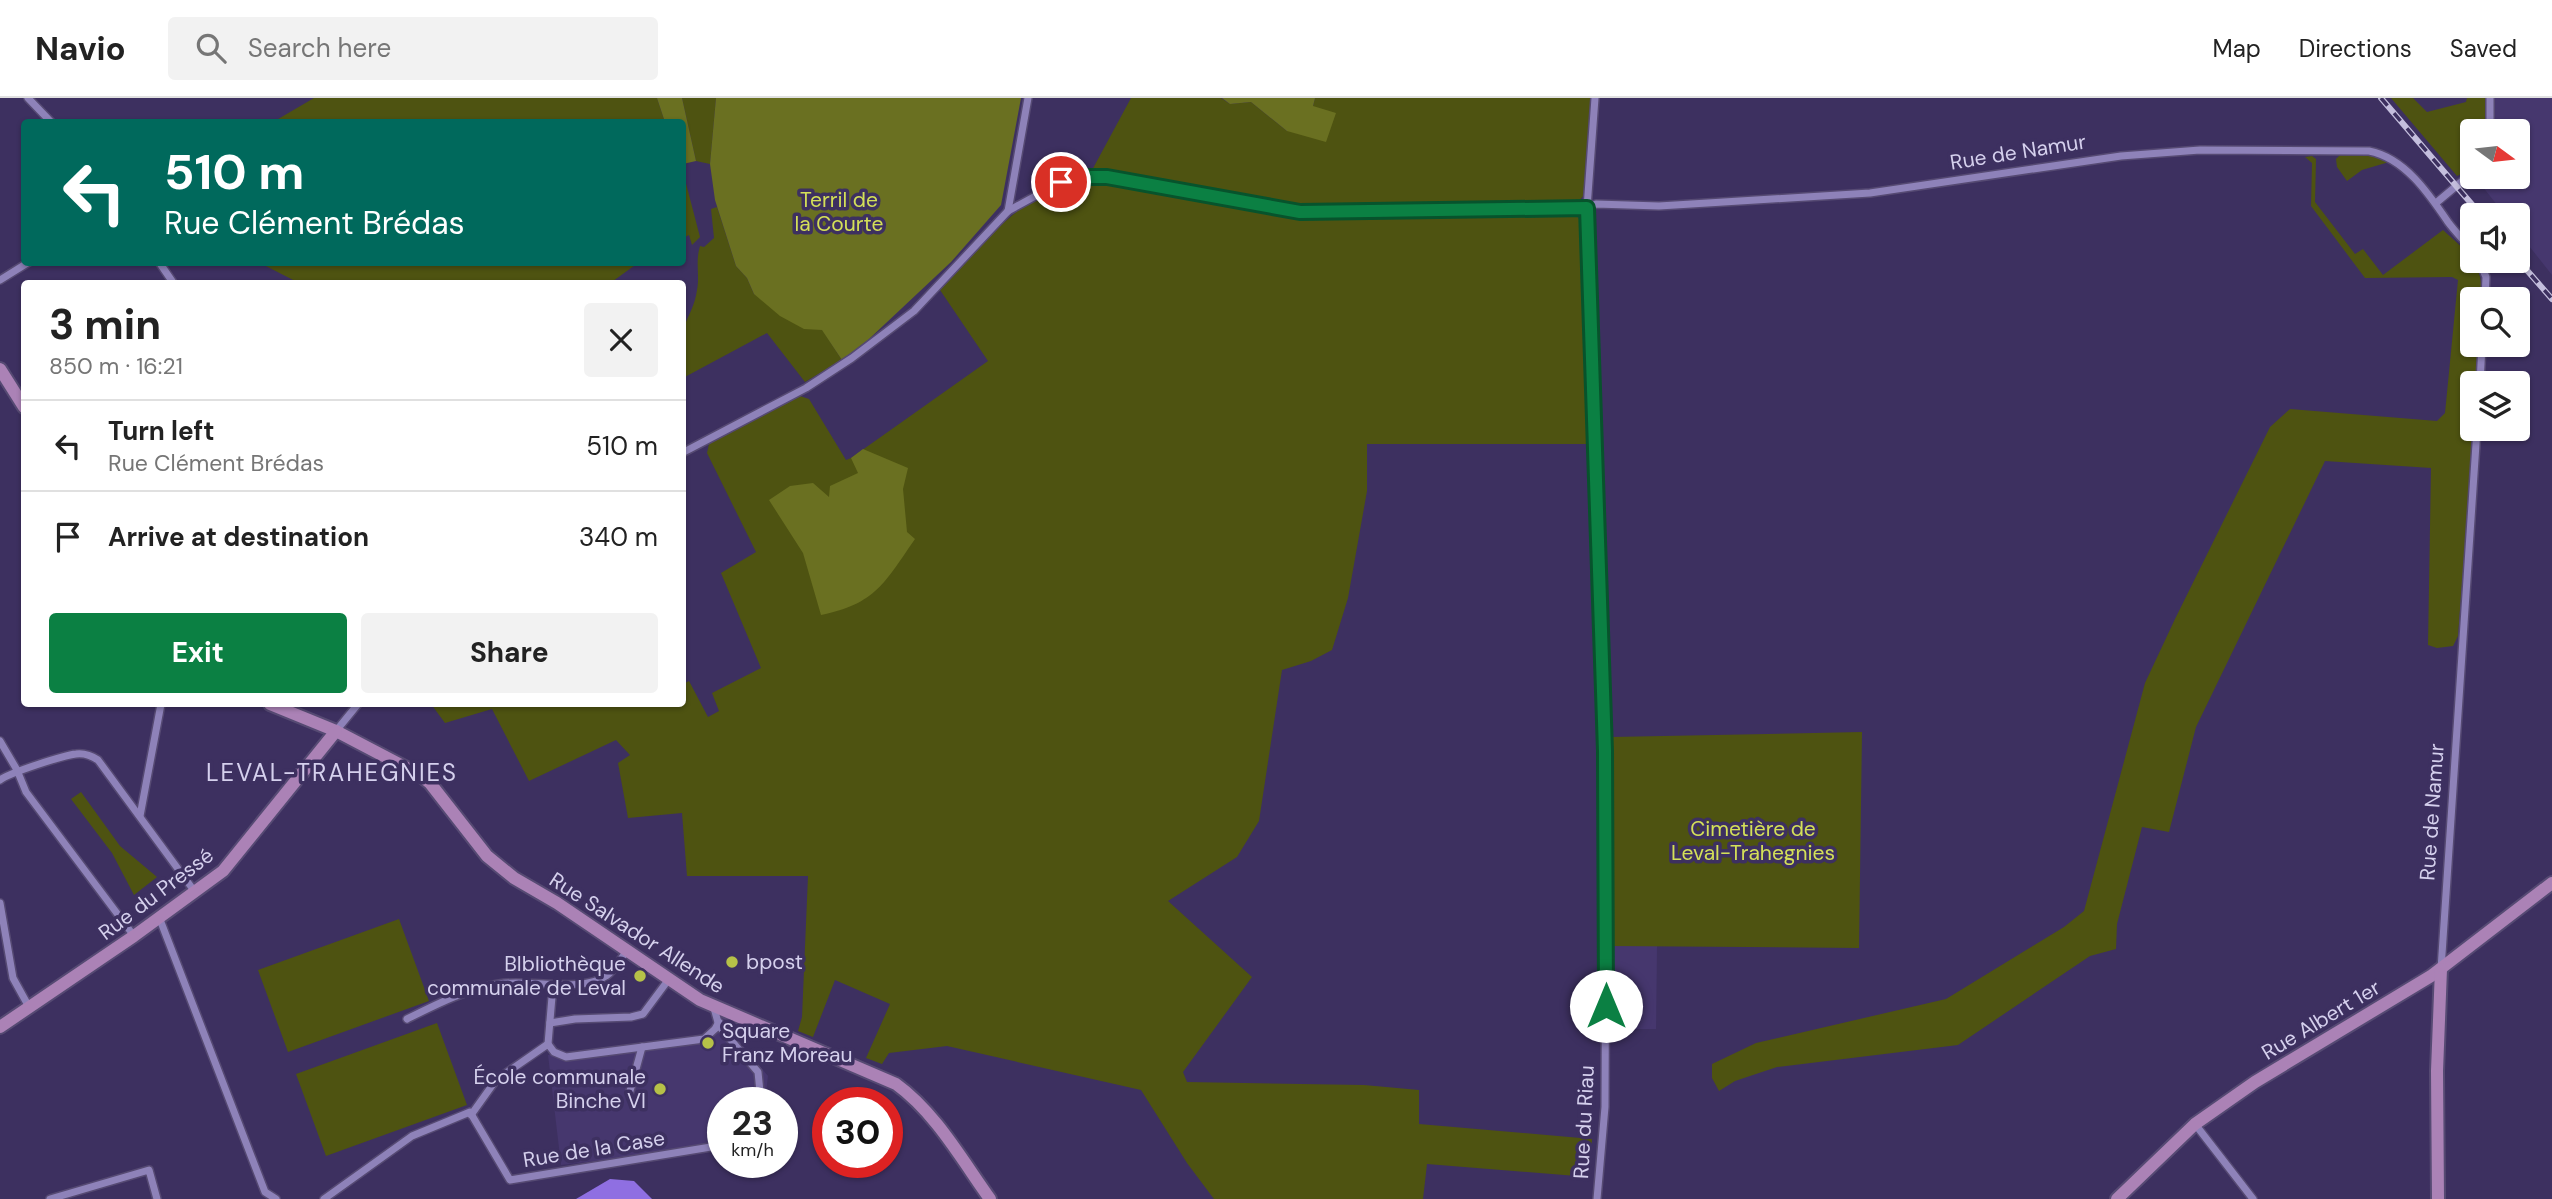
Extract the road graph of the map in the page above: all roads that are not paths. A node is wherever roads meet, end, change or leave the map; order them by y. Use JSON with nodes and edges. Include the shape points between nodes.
{"nodes":[{"id":1,"x":28,"y":98,"type":"edge"},
{"id":2,"x":1028,"y":98,"type":"edge"},
{"id":3,"x":1595,"y":98,"type":"edge"},
{"id":4,"x":2490,"y":98,"type":"edge"},
{"id":5,"x":48,"y":119,"type":"edge"},
{"id":6,"x":2490,"y":119,"type":"edge"},
{"id":7,"x":2460,"y":183,"type":"edge"},
{"id":8,"x":2436,"y":202,"type":"junction"},
{"id":9,"x":1587,"y":208,"type":"junction"},
{"id":10,"x":1008,"y":211,"type":"junction"},
{"id":11,"x":2460,"y":236,"type":"edge"},
{"id":12,"x":23,"y":266,"type":"edge"},
{"id":13,"x":0,"y":280,"type":"edge"},
{"id":14,"x":0,"y":369,"type":"edge"},
{"id":15,"x":21,"y":402,"type":"edge"},
{"id":16,"x":2476,"y":441,"type":"edge"},
{"id":17,"x":686,"y":451,"type":"edge"},
{"id":18,"x":160,"y":707,"type":"edge"},
{"id":19,"x":277,"y":707,"type":"edge"},
{"id":20,"x":356,"y":707,"type":"edge"},
{"id":21,"x":336,"y":731,"type":"junction"},
{"id":22,"x":0,"y":741,"type":"edge"},
{"id":23,"x":17,"y":770,"type":"junction"},
{"id":24,"x":0,"y":780,"type":"edge"},
{"id":25,"x":141,"y":816,"type":"junction"},
{"id":26,"x":2552,"y":883,"type":"edge"},
{"id":27,"x":195,"y":892,"type":"junction"},
{"id":28,"x":0,"y":903,"type":"edge"},
{"id":29,"x":159,"y":916,"type":"junction"},
{"id":30,"x":134,"y":936,"type":"junction"},
{"id":31,"x":627,"y":950,"type":"junction"},
{"id":32,"x":2441,"y":969,"type":"junction"},
{"id":33,"x":669,"y":979,"type":"junction"},
{"id":34,"x":553,"y":985,"type":"junction"},
{"id":35,"x":29,"y":1007,"type":"junction"},
{"id":36,"x":714,"y":1008,"type":"junction"},
{"id":37,"x":407,"y":1020,"type":"dead end"},
{"id":38,"x":719,"y":1022,"type":"junction"},
{"id":39,"x":550,"y":1023,"type":"junction"},
{"id":40,"x":0,"y":1027,"type":"edge"},
{"id":41,"x":548,"y":1044,"type":"junction"},
{"id":42,"x":642,"y":1047,"type":"junction"},
{"id":43,"x":760,"y":1087,"type":"edge"},
{"id":44,"x":630,"y":1091,"type":"dead end"},
{"id":45,"x":471,"y":1115,"type":"junction"},
{"id":46,"x":2195,"y":1124,"type":"junction"},
{"id":47,"x":707,"y":1148,"type":"edge"},
{"id":48,"x":50,"y":1199,"type":"edge"},
{"id":49,"x":157,"y":1199,"type":"edge"},
{"id":50,"x":276,"y":1199,"type":"edge"},
{"id":51,"x":324,"y":1199,"type":"edge"},
{"id":52,"x":990,"y":1199,"type":"edge"},
{"id":53,"x":1597,"y":1199,"type":"edge"},
{"id":54,"x":2118,"y":1199,"type":"edge"},
{"id":55,"x":2253,"y":1199,"type":"edge"},
{"id":56,"x":2438,"y":1199,"type":"edge"}],
"edges":[{"from":1,"to":5,"type":"street"},
{"from":2,"to":10,"type":"street"},
{"from":3,"to":9,"type":"street","name":"Rue du Riau"},
{"from":4,"to":6,"type":"street"},
{"from":7,"to":8,"type":"street"},
{"from":8,"to":9,"type":"street","name":"Rue de Namur","via":[[2380,153],[2236,149],[2121,156],[1870,193],[1659,206],[1596,204]]},
{"from":8,"to":11,"type":"street","name":"Rue de Namur"},
{"from":9,"to":10,"type":"street","name":"Rue de Namur","via":[[1300,212],[1133,180],[1079,177]]},
{"from":9,"to":53,"type":"street","name":"Rue du Riau","via":[[1605,778],[1605,1107]]},
{"from":10,"to":17,"type":"street","name":"Rue de Namur","via":[[914,311],[852,358],[806,388]]},
{"from":12,"to":13,"type":"street"},
{"from":14,"to":15,"type":"street"},
{"from":16,"to":32,"type":"street","name":"Rue de Namur"},
{"from":18,"to":25,"type":"street"},
{"from":19,"to":21,"type":"street","name":"Rue Salvador Allende"},
{"from":20,"to":21,"type":"street"},
{"from":21,"to":27,"type":"street","name":"Rue du Pressé","via":[[223,871]]},
{"from":21,"to":31,"type":"street","name":"Rue Salvador Allende","via":[[420,775],[487,856]]},
{"from":22,"to":23,"type":"street"},
{"from":23,"to":24,"type":"street"},
{"from":23,"to":25,"type":"street","via":[[75,754],[91,755]]},
{"from":23,"to":30,"type":"street","via":[[26,792]]},
{"from":25,"to":27,"type":"street"},
{"from":26,"to":32,"type":"street","name":"Rue Albert 1er"},
{"from":27,"to":29,"type":"street","name":"Rue du Pressé"},
{"from":28,"to":35,"type":"street","via":[[13,978]]},
{"from":29,"to":30,"type":"street","name":"Rue du Pressé"},
{"from":29,"to":50,"type":"street","via":[[265,1192]]},
{"from":30,"to":35,"type":"street","name":"Rue du Pressé"},
{"from":31,"to":33,"type":"street","name":"Rue Salvador Allende"},
{"from":31,"to":34,"type":"street","via":[[607,976]]},
{"from":32,"to":46,"type":"street","name":"Rue Albert 1er","via":[[2255,1082]]},
{"from":32,"to":56,"type":"street","name":"Rue de Namur"},
{"from":33,"to":36,"type":"street","name":"Rue Salvador Allende"},
{"from":33,"to":39,"type":"street","via":[[643,1014]]},
{"from":34,"to":37,"type":"street","via":[[519,982],[468,991]]},
{"from":34,"to":39,"type":"street"},
{"from":35,"to":40,"type":"street","name":"Rue du Pressé"},
{"from":36,"to":38,"type":"street"},
{"from":36,"to":52,"type":"street","name":"Rue Salvador Allende","via":[[896,1084],[928,1113]]},
{"from":38,"to":42,"type":"street","via":[[704,1039]]},
{"from":38,"to":43,"type":"street","via":[[758,1072]]},
{"from":39,"to":41,"type":"street"},
{"from":41,"to":42,"type":"street","via":[[566,1056]]},
{"from":41,"to":45,"type":"street","via":[[496,1080]]},
{"from":42,"to":44,"type":"street"},
{"from":45,"to":47,"type":"street","name":"Rue de la Case","via":[[510,1180]]},
{"from":45,"to":51,"type":"street","via":[[412,1136]]},
{"from":46,"to":54,"type":"street","name":"Rue Albert 1er"},
{"from":46,"to":55,"type":"street"},
{"from":48,"to":49,"type":"street","via":[[149,1170]]}]}
